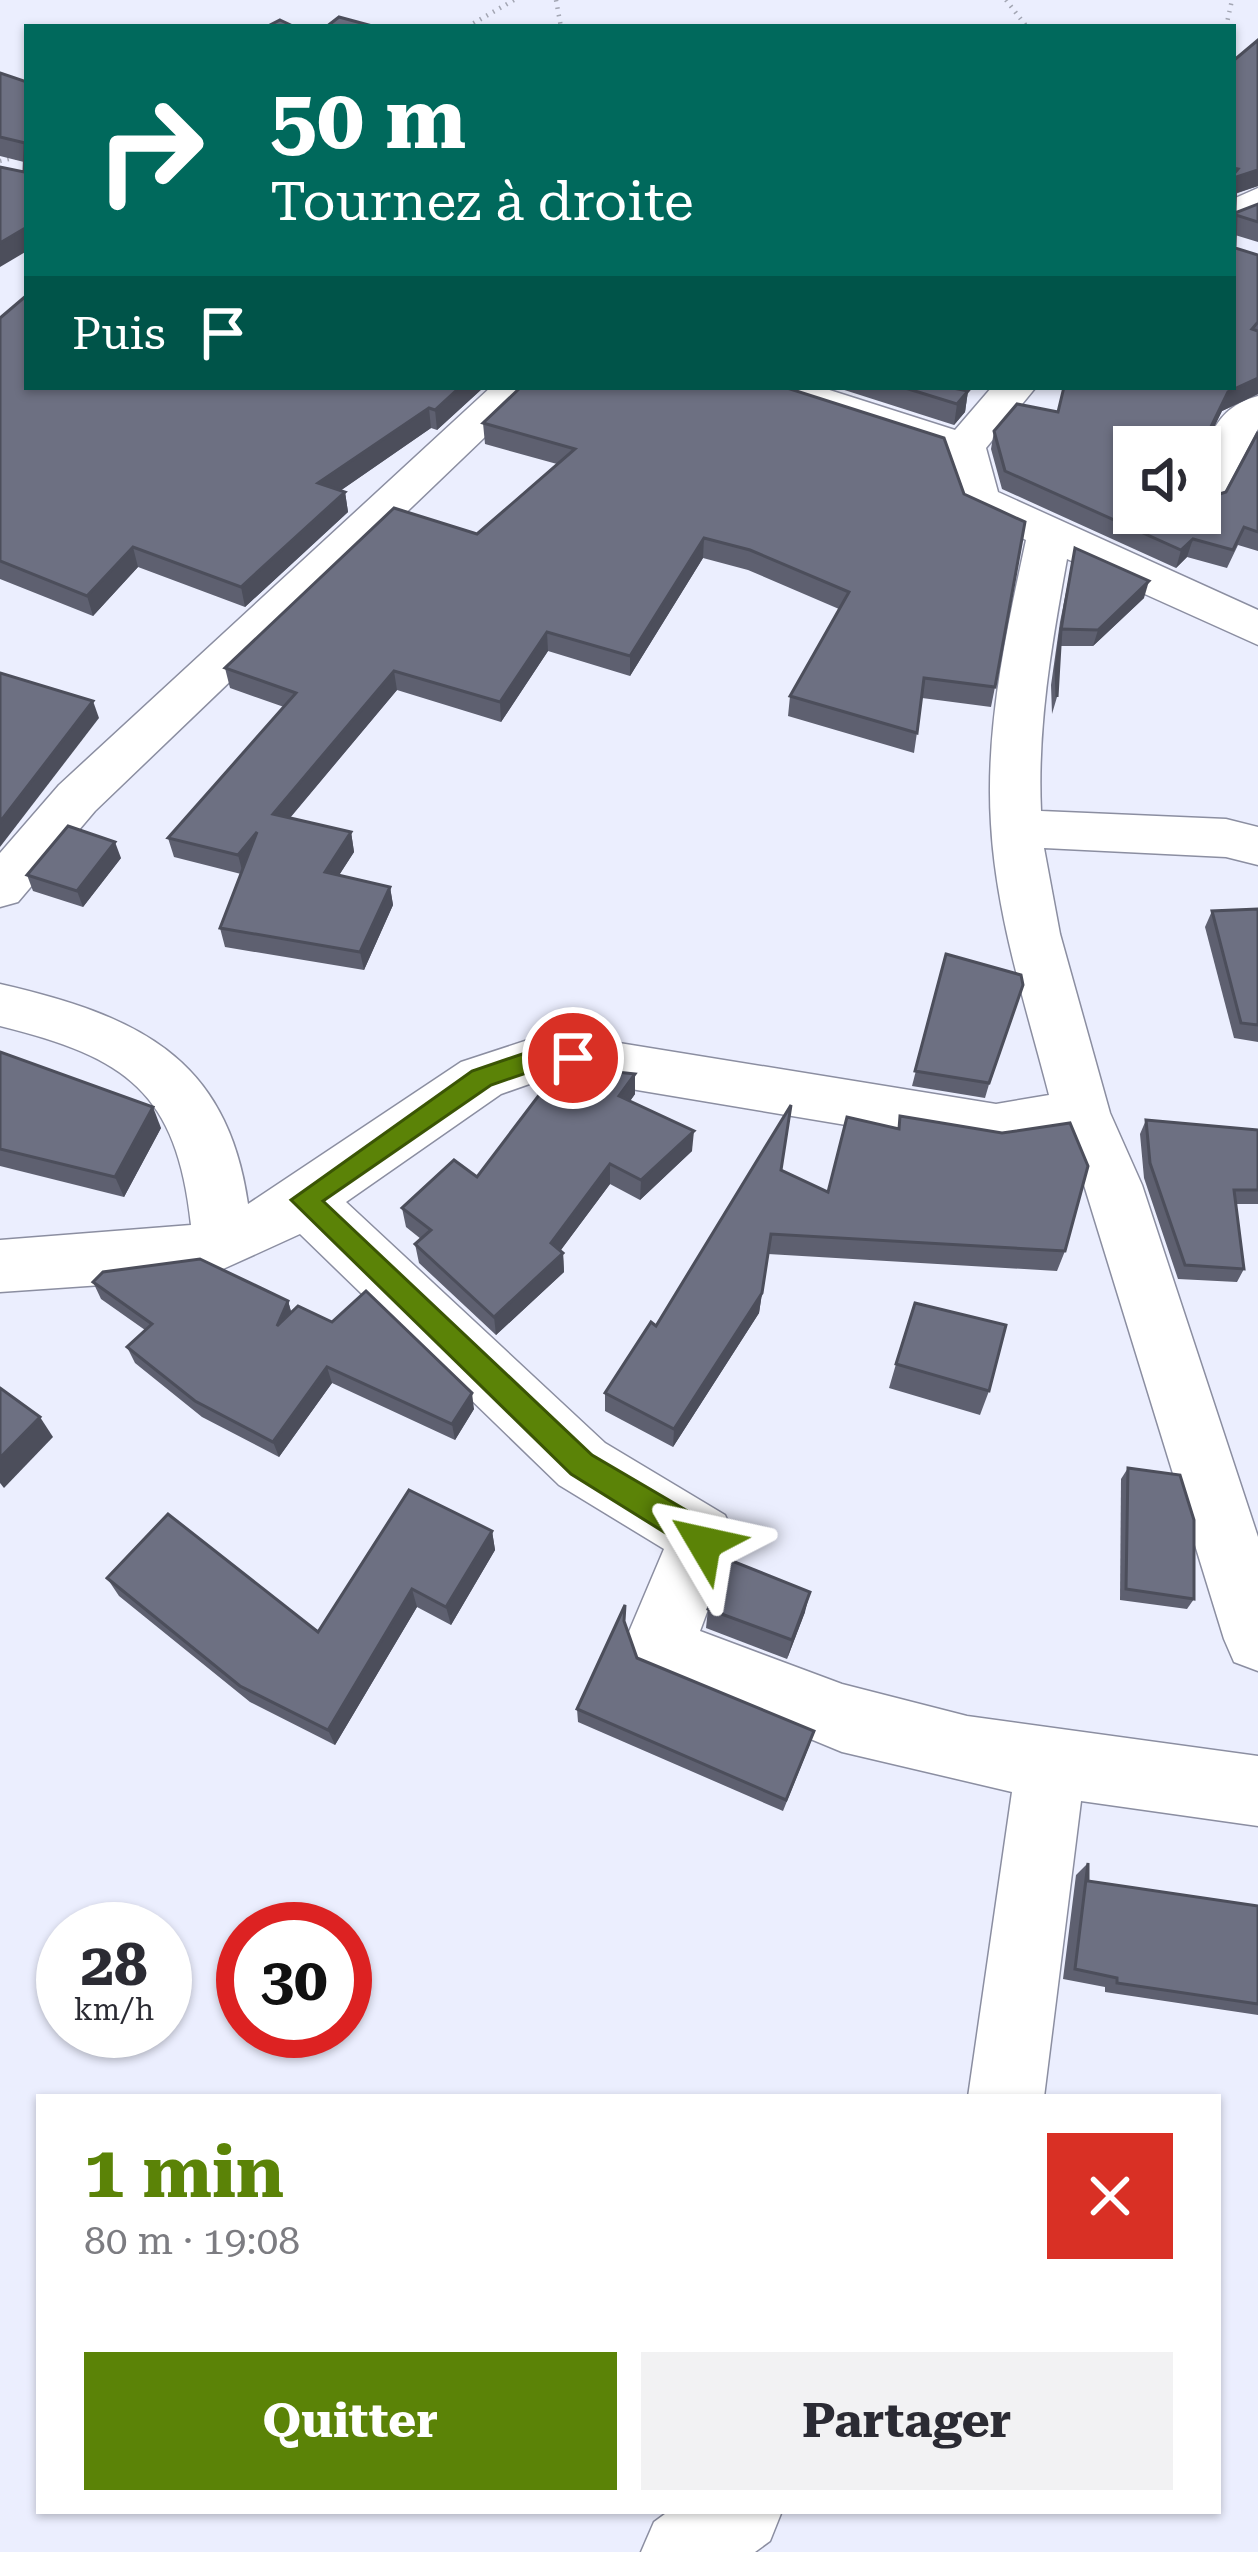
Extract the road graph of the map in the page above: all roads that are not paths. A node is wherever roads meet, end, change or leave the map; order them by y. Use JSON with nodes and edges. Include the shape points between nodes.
{"nodes":[{"id":1,"x":513,"y":390,"type":"edge"},
{"id":2,"x":786,"y":390,"type":"edge"},
{"id":3,"x":1012,"y":390,"type":"edge"},
{"id":4,"x":1258,"y":409,"type":"edge"},
{"id":5,"x":964,"y":447,"type":"junction"},
{"id":6,"x":1221,"y":459,"type":"edge"},
{"id":7,"x":1050,"y":532,"type":"junction"},
{"id":8,"x":1113,"y":533,"type":"edge"},
{"id":9,"x":1182,"y":534,"type":"edge"},
{"id":10,"x":1258,"y":629,"type":"edge"},
{"id":11,"x":1016,"y":828,"type":"junction"},
{"id":12,"x":1258,"y":846,"type":"edge"},
{"id":13,"x":4,"y":877,"type":"edge"},
{"id":14,"x":0,"y":1005,"type":"edge"},
{"id":15,"x":1082,"y":1113,"type":"junction"},
{"id":16,"x":304,"y":1200,"type":"junction"},
{"id":17,"x":224,"y":1244,"type":"junction"},
{"id":18,"x":0,"y":1266,"type":"edge"},
{"id":19,"x":1258,"y":1639,"type":"edge"},
{"id":20,"x":1051,"y":1763,"type":"junction"},
{"id":21,"x":1258,"y":1791,"type":"edge"},
{"id":22,"x":1006,"y":2094,"type":"edge"},
{"id":23,"x":736,"y":2514,"type":"edge"},
{"id":24,"x":684,"y":2552,"type":"edge"}],
"edges":[{"from":1,"to":13,"type":"street","via":[[77,798]]},
{"from":2,"to":5,"type":"street"},
{"from":3,"to":5,"type":"street"},
{"from":4,"to":6,"type":"street","via":[[1242,419]]},
{"from":5,"to":7,"type":"street","via":[[978,500]]},
{"from":7,"to":8,"type":"street"},
{"from":7,"to":11,"type":"street","via":[[1021,682]]},
{"from":9,"to":10,"type":"street"},
{"from":11,"to":12,"type":"street"},
{"from":11,"to":15,"type":"street"},
{"from":14,"to":17,"type":"street","via":[[113,1037],[179,1088],[209,1152]]},
{"from":15,"to":16,"type":"street","via":[[996,1127],[613,1064],[537,1059],[482,1078]]},
{"from":15,"to":19,"type":"street","via":[[1113,1185]]},
{"from":16,"to":17,"type":"street"},
{"from":16,"to":20,"type":"street","via":[[581,1464],[702,1538],[664,1623],[670,1651],[842,1718]]},
{"from":17,"to":18,"type":"street"},
{"from":20,"to":21,"type":"street"},
{"from":20,"to":22,"type":"street"},
{"from":23,"to":24,"type":"street"}]}
